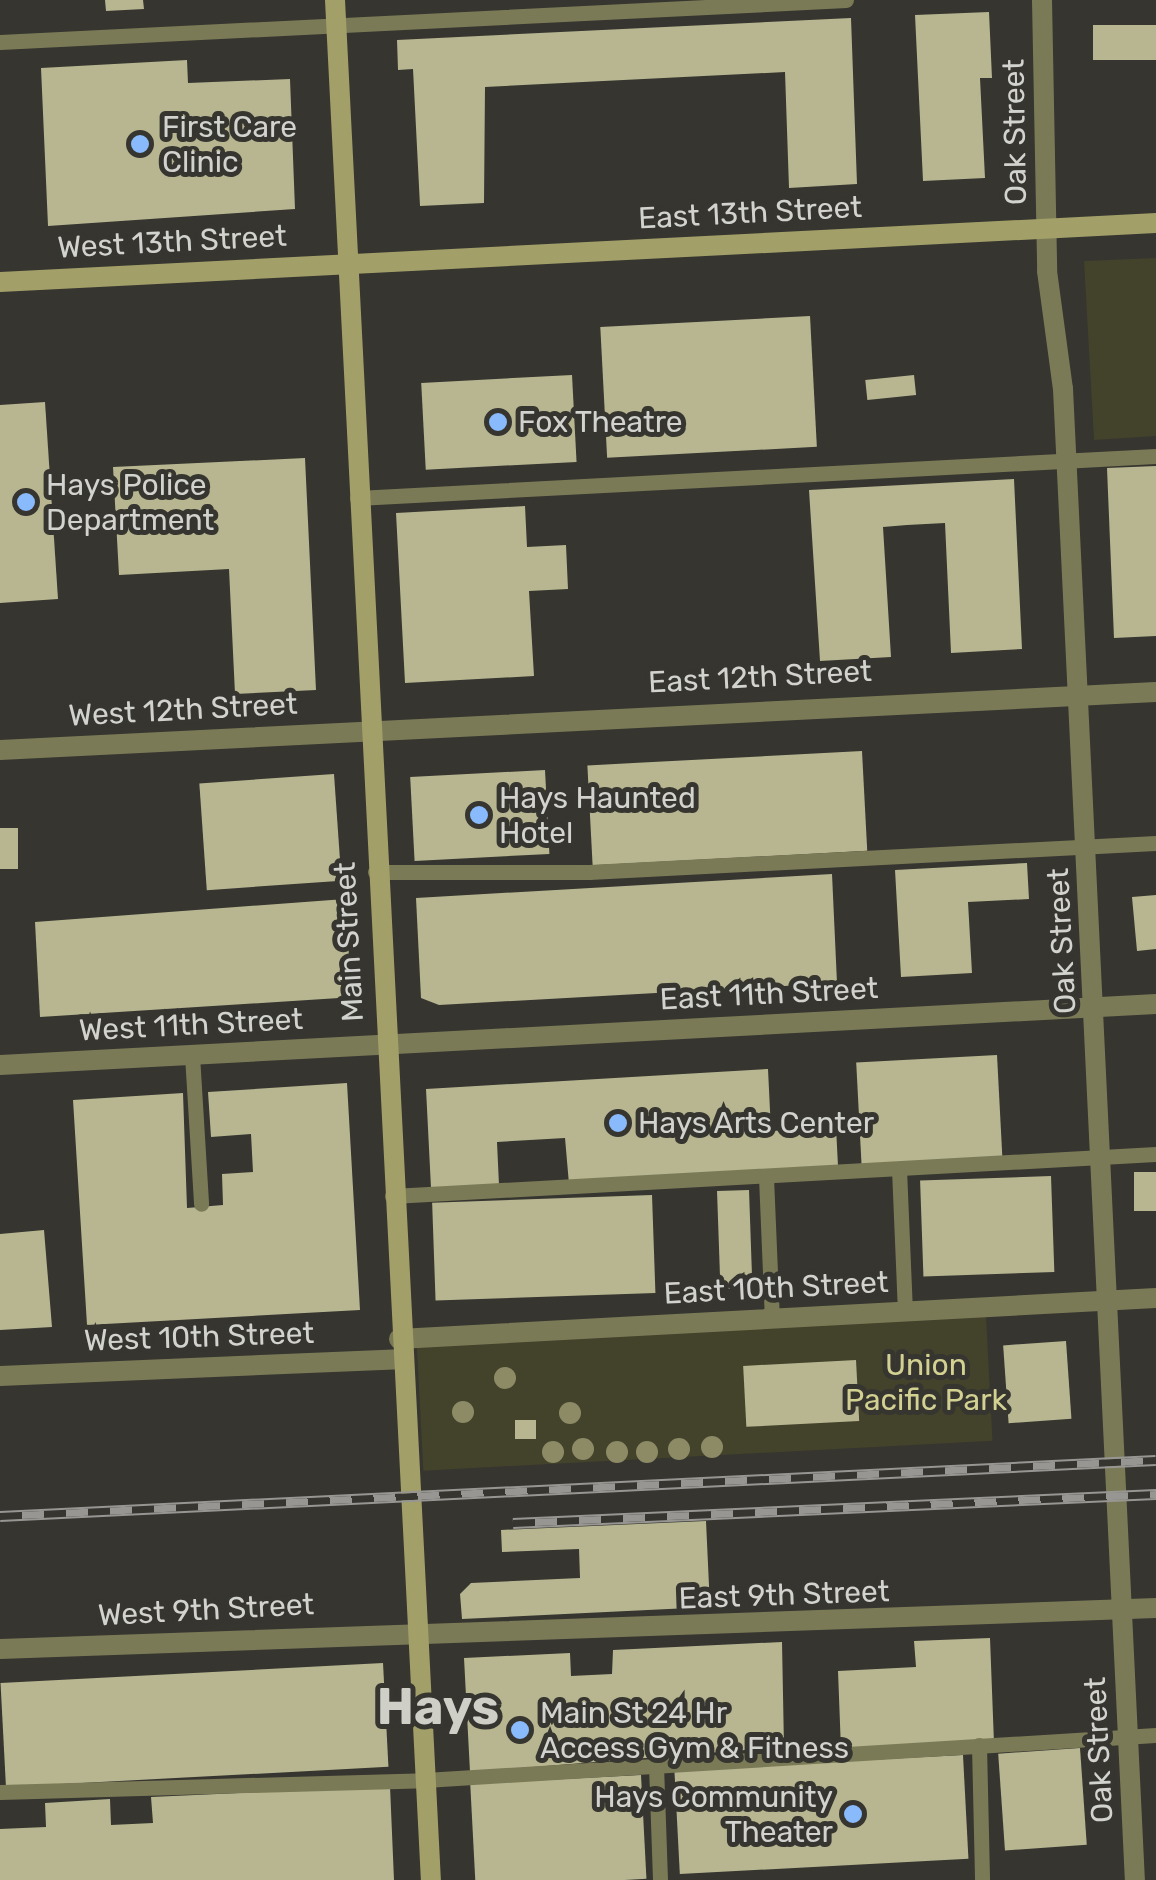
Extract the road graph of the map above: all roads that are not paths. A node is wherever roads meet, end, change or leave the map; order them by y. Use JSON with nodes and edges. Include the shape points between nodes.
{"nodes":[{"id":1,"x":335,"y":0,"type":"edge"},
{"id":2,"x":846,"y":0,"type":"edge"},
{"id":3,"x":1042,"y":0,"type":"edge"},
{"id":4,"x":336,"y":24,"type":"junction"},
{"id":5,"x":0,"y":42,"type":"edge"},
{"id":6,"x":1156,"y":223,"type":"edge"},
{"id":7,"x":1046,"y":228,"type":"junction"},
{"id":8,"x":347,"y":263,"type":"junction"},
{"id":9,"x":0,"y":282,"type":"edge"},
{"id":10,"x":1156,"y":456,"type":"edge"},
{"id":11,"x":1067,"y":462,"type":"junction"},
{"id":12,"x":357,"y":498,"type":"junction"},
{"id":13,"x":1156,"y":692,"type":"edge"},
{"id":14,"x":1073,"y":695,"type":"junction"},
{"id":15,"x":368,"y":730,"type":"junction"},
{"id":16,"x":0,"y":750,"type":"edge"},
{"id":17,"x":1156,"y":843,"type":"edge"},
{"id":18,"x":1087,"y":845,"type":"junction"},
{"id":19,"x":376,"y":872,"type":"junction"},
{"id":20,"x":1156,"y":1004,"type":"edge"},
{"id":21,"x":1096,"y":1007,"type":"junction"},
{"id":22,"x":385,"y":1045,"type":"junction"},
{"id":23,"x":192,"y":1055,"type":"junction"},
{"id":24,"x":0,"y":1065,"type":"edge"},
{"id":25,"x":1156,"y":1154,"type":"edge"},
{"id":26,"x":1104,"y":1156,"type":"junction"},
{"id":27,"x":899,"y":1169,"type":"junction"},
{"id":28,"x":766,"y":1177,"type":"junction"},
{"id":29,"x":392,"y":1196,"type":"junction"},
{"id":30,"x":202,"y":1204,"type":"dead end"},
{"id":31,"x":1156,"y":1298,"type":"edge"},
{"id":32,"x":1111,"y":1300,"type":"junction"},
{"id":33,"x":906,"y":1311,"type":"junction"},
{"id":34,"x":772,"y":1318,"type":"junction"},
{"id":35,"x":399,"y":1349,"type":"junction"},
{"id":36,"x":0,"y":1376,"type":"edge"},
{"id":37,"x":1156,"y":1608,"type":"edge"},
{"id":38,"x":1120,"y":1610,"type":"junction"},
{"id":39,"x":415,"y":1630,"type":"junction"},
{"id":40,"x":0,"y":1650,"type":"edge"},
{"id":41,"x":1156,"y":1735,"type":"edge"},
{"id":42,"x":1128,"y":1736,"type":"junction"},
{"id":43,"x":979,"y":1744,"type":"junction"},
{"id":44,"x":656,"y":1765,"type":"junction"},
{"id":45,"x":424,"y":1780,"type":"junction"},
{"id":46,"x":0,"y":1792,"type":"edge"},
{"id":47,"x":431,"y":1880,"type":"edge"},
{"id":48,"x":660,"y":1880,"type":"edge"},
{"id":49,"x":982,"y":1880,"type":"edge"},
{"id":50,"x":1135,"y":1880,"type":"edge"}],
"edges":[{"from":1,"to":4,"type":"street","name":"Main Street"},
{"from":2,"to":4,"type":"lane"},
{"from":3,"to":7,"type":"street","name":"Oak Street"},
{"from":4,"to":5,"type":"lane"},
{"from":4,"to":8,"type":"street","name":"Main Street"},
{"from":6,"to":7,"type":"street","name":"East 13th Street"},
{"from":7,"to":8,"type":"street","name":"East 13th Street"},
{"from":7,"to":11,"type":"street","name":"Oak Street"},
{"from":8,"to":9,"type":"street","name":"West 13th Street"},
{"from":8,"to":12,"type":"street","name":"Main Street"},
{"from":10,"to":11,"type":"lane"},
{"from":11,"to":12,"type":"lane"},
{"from":11,"to":14,"type":"street","name":"Oak Street"},
{"from":12,"to":15,"type":"street","name":"Main Street"},
{"from":13,"to":14,"type":"street","name":"East 12th Street"},
{"from":14,"to":15,"type":"street","name":"East 12th Street"},
{"from":14,"to":18,"type":"street","name":"Oak Street"},
{"from":15,"to":16,"type":"street","name":"West 12th Street"},
{"from":15,"to":19,"type":"street","name":"Main Street"},
{"from":17,"to":18,"type":"lane"},
{"from":18,"to":19,"type":"lane","via":[[589,872]]},
{"from":18,"to":21,"type":"street","name":"Oak Street"},
{"from":19,"to":22,"type":"street","name":"Main Street"},
{"from":20,"to":21,"type":"street","name":"East 11th Street"},
{"from":21,"to":22,"type":"street","name":"East 11th Street"},
{"from":21,"to":26,"type":"street","name":"Oak Street"},
{"from":22,"to":23,"type":"street","name":"West 11th Street"},
{"from":22,"to":29,"type":"street","name":"Main Street"},
{"from":23,"to":24,"type":"street","name":"West 11th Street"},
{"from":23,"to":30,"type":"lane"},
{"from":25,"to":26,"type":"lane"},
{"from":26,"to":27,"type":"lane"},
{"from":26,"to":32,"type":"street","name":"Oak Street"},
{"from":27,"to":28,"type":"lane"},
{"from":27,"to":33,"type":"lane"},
{"from":28,"to":29,"type":"lane"},
{"from":28,"to":34,"type":"lane"},
{"from":29,"to":35,"type":"street","name":"Main Street"},
{"from":31,"to":32,"type":"street","name":"East 10th Street"},
{"from":32,"to":33,"type":"street","name":"East 10th Street"},
{"from":32,"to":38,"type":"street","name":"Oak Street"},
{"from":33,"to":34,"type":"street","name":"East 10th Street"},
{"from":34,"to":35,"type":"street","name":"East 10th Street"},
{"from":35,"to":36,"type":"street","name":"West 10th Street"},
{"from":35,"to":39,"type":"street","name":"Main Street"},
{"from":37,"to":38,"type":"street","name":"East 9th Street"},
{"from":38,"to":39,"type":"street","name":"East 9th Street","via":[[450,1639]]},
{"from":38,"to":42,"type":"street","name":"Oak Street"},
{"from":39,"to":40,"type":"street","name":"West 9th Street"},
{"from":39,"to":45,"type":"street","name":"Main Street"},
{"from":41,"to":42,"type":"lane"},
{"from":42,"to":43,"type":"lane"},
{"from":42,"to":50,"type":"street","name":"Oak Street"},
{"from":43,"to":44,"type":"lane"},
{"from":43,"to":49,"type":"lane"},
{"from":44,"to":45,"type":"lane"},
{"from":44,"to":48,"type":"lane"},
{"from":45,"to":46,"type":"lane"},
{"from":45,"to":47,"type":"street","name":"Main Street"}]}
